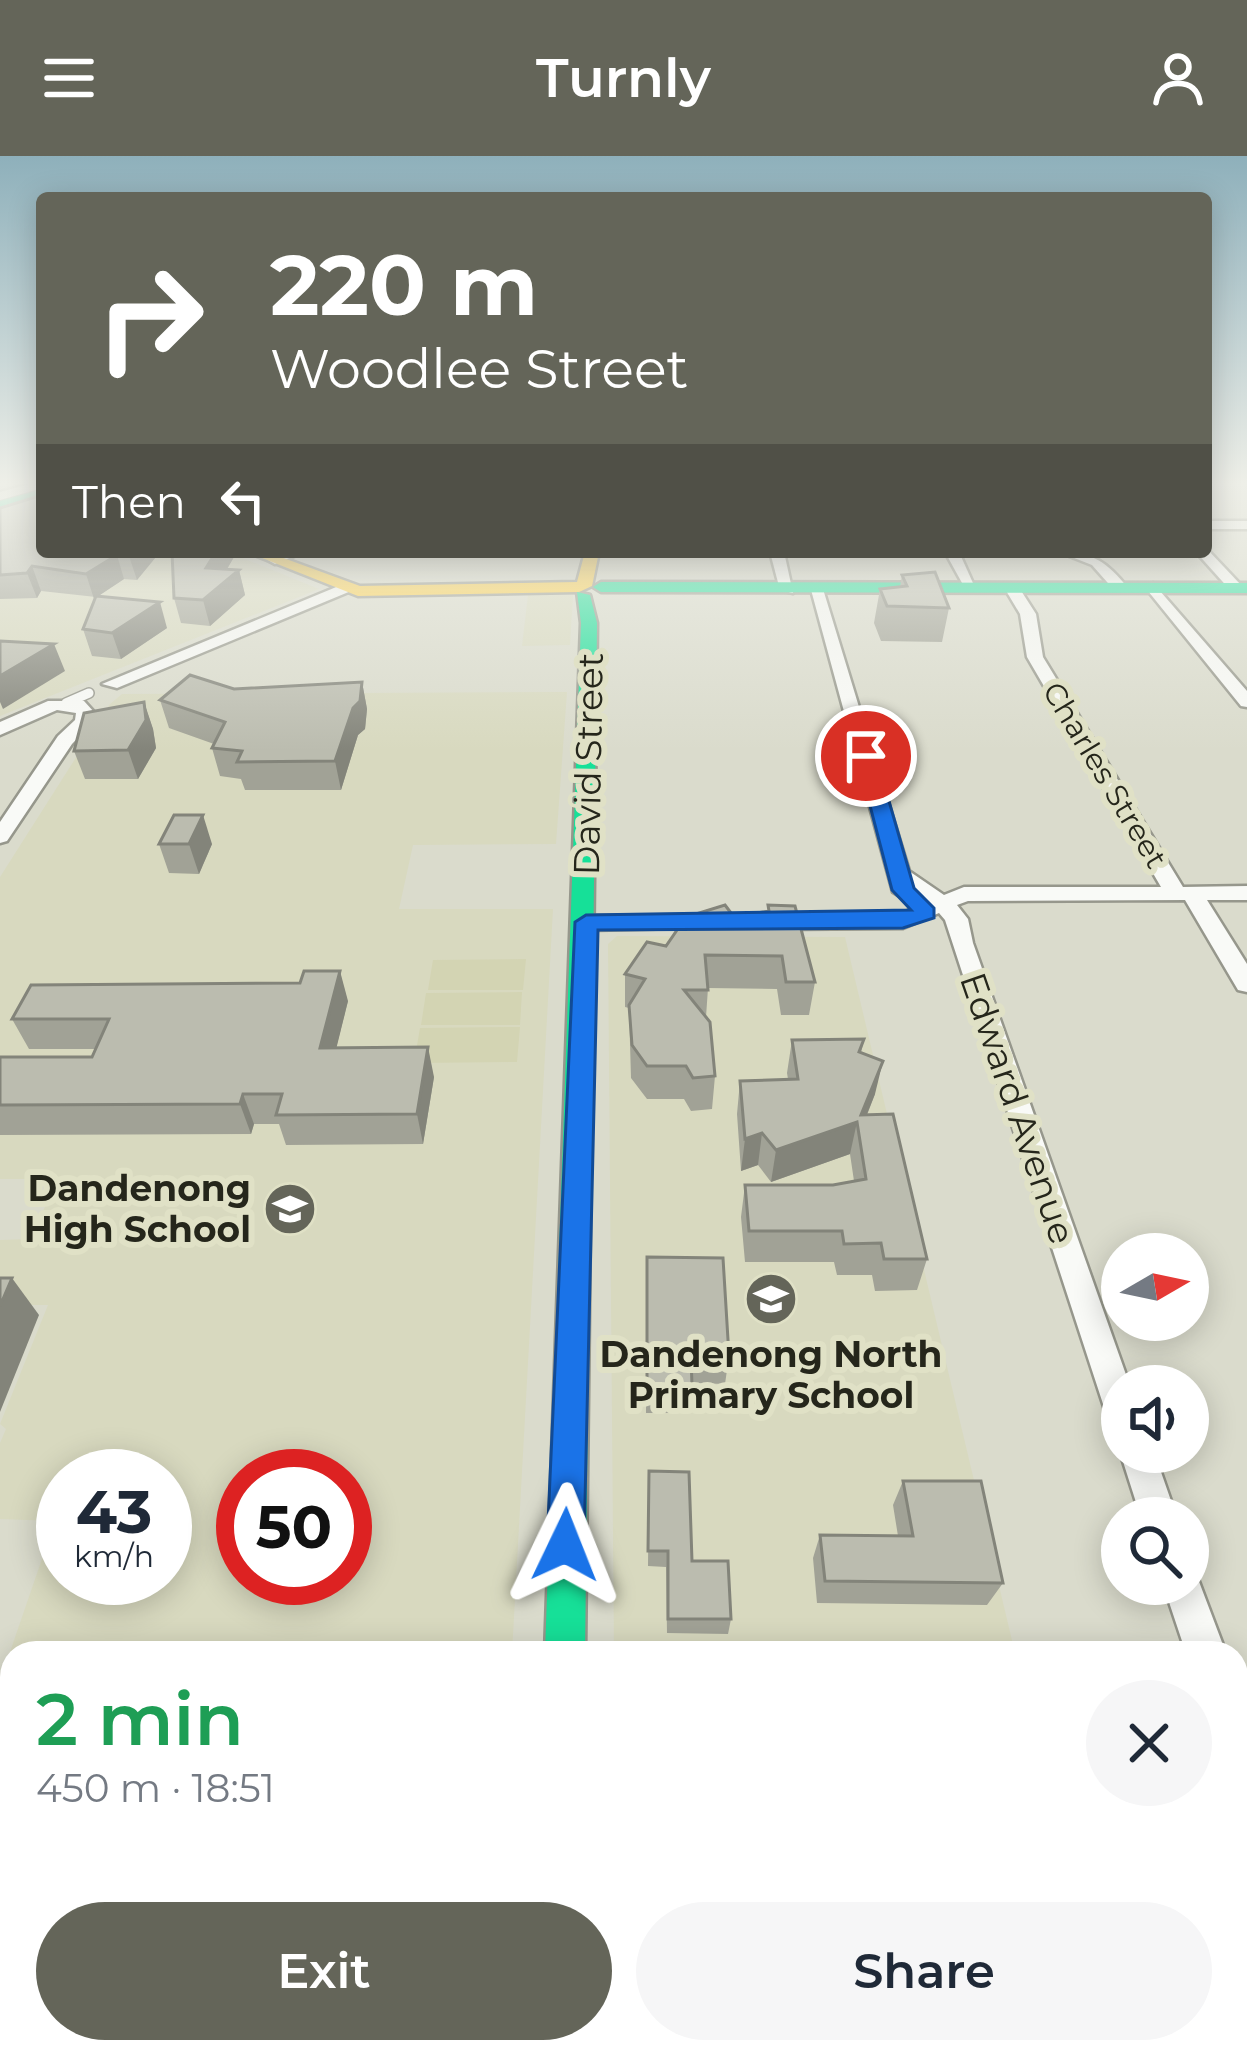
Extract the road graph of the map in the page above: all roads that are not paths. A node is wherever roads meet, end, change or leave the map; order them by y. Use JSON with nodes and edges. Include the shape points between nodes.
{"nodes":[{"id":1,"x":314,"y":573,"type":"edge"},
{"id":2,"x":790,"y":573,"type":"edge"},
{"id":3,"x":963,"y":573,"type":"edge"},
{"id":4,"x":1107,"y":573,"type":"edge"},
{"id":5,"x":591,"y":584,"type":"edge"},
{"id":6,"x":346,"y":588,"type":"junction"},
{"id":7,"x":1120,"y":588,"type":"junction"},
{"id":8,"x":1153,"y":588,"type":"junction"},
{"id":9,"x":1242,"y":588,"type":"edge"},
{"id":10,"x":972,"y":589,"type":"junction"},
{"id":11,"x":1012,"y":589,"type":"junction"},
{"id":12,"x":801,"y":590,"type":"junction"},
{"id":13,"x":111,"y":684,"type":"dead end"},
{"id":14,"x":89,"y":693,"type":"dead end"},
{"id":15,"x":1247,"y":702,"type":"edge"},
{"id":16,"x":60,"y":708,"type":"junction"},
{"id":17,"x":0,"y":729,"type":"edge"},
{"id":18,"x":0,"y":837,"type":"edge"},
{"id":19,"x":1247,"y":892,"type":"edge"},
{"id":20,"x":1184,"y":893,"type":"junction"},
{"id":21,"x":934,"y":907,"type":"junction"},
{"id":22,"x":586,"y":922,"type":"junction"},
{"id":23,"x":1247,"y":984,"type":"edge"},
{"id":24,"x":1106,"y":1365,"type":"edge"},
{"id":25,"x":1189,"y":1605,"type":"edge"},
{"id":26,"x":562,"y":1641,"type":"edge"},
{"id":27,"x":1202,"y":1641,"type":"edge"}],
"edges":[{"from":1,"to":6,"type":"main road"},
{"from":2,"to":12,"type":"street","name":"Edward Avenue"},
{"from":3,"to":10,"type":"street"},
{"from":4,"to":7,"type":"street"},
{"from":5,"to":6,"type":"main road"},
{"from":5,"to":12,"type":"main road"},
{"from":5,"to":22,"type":"main road","name":"David Street"},
{"from":6,"to":13,"type":"street"},
{"from":7,"to":8,"type":"main road"},
{"from":7,"to":11,"type":"main road"},
{"from":8,"to":9,"type":"main road"},
{"from":8,"to":15,"type":"street"},
{"from":10,"to":11,"type":"main road"},
{"from":10,"to":12,"type":"main road"},
{"from":11,"to":20,"type":"street","name":"Charles Street","via":[[1028,614],[1035,657]]},
{"from":12,"to":21,"type":"street","name":"Edward Avenue","via":[[907,896]]},
{"from":14,"to":16,"type":"lane"},
{"from":16,"to":17,"type":"street"},
{"from":16,"to":18,"type":"street","via":[[69,722],[64,740]]},
{"from":19,"to":20,"type":"street"},
{"from":20,"to":21,"type":"street","via":[[964,894]]},
{"from":20,"to":23,"type":"street","name":"Charles Street"},
{"from":21,"to":22,"type":"street","via":[[903,921]]},
{"from":21,"to":24,"type":"street","name":"Edward Avenue","via":[[961,943]]},
{"from":22,"to":26,"type":"main road","name":"David Street"},
{"from":25,"to":27,"type":"street"}]}
